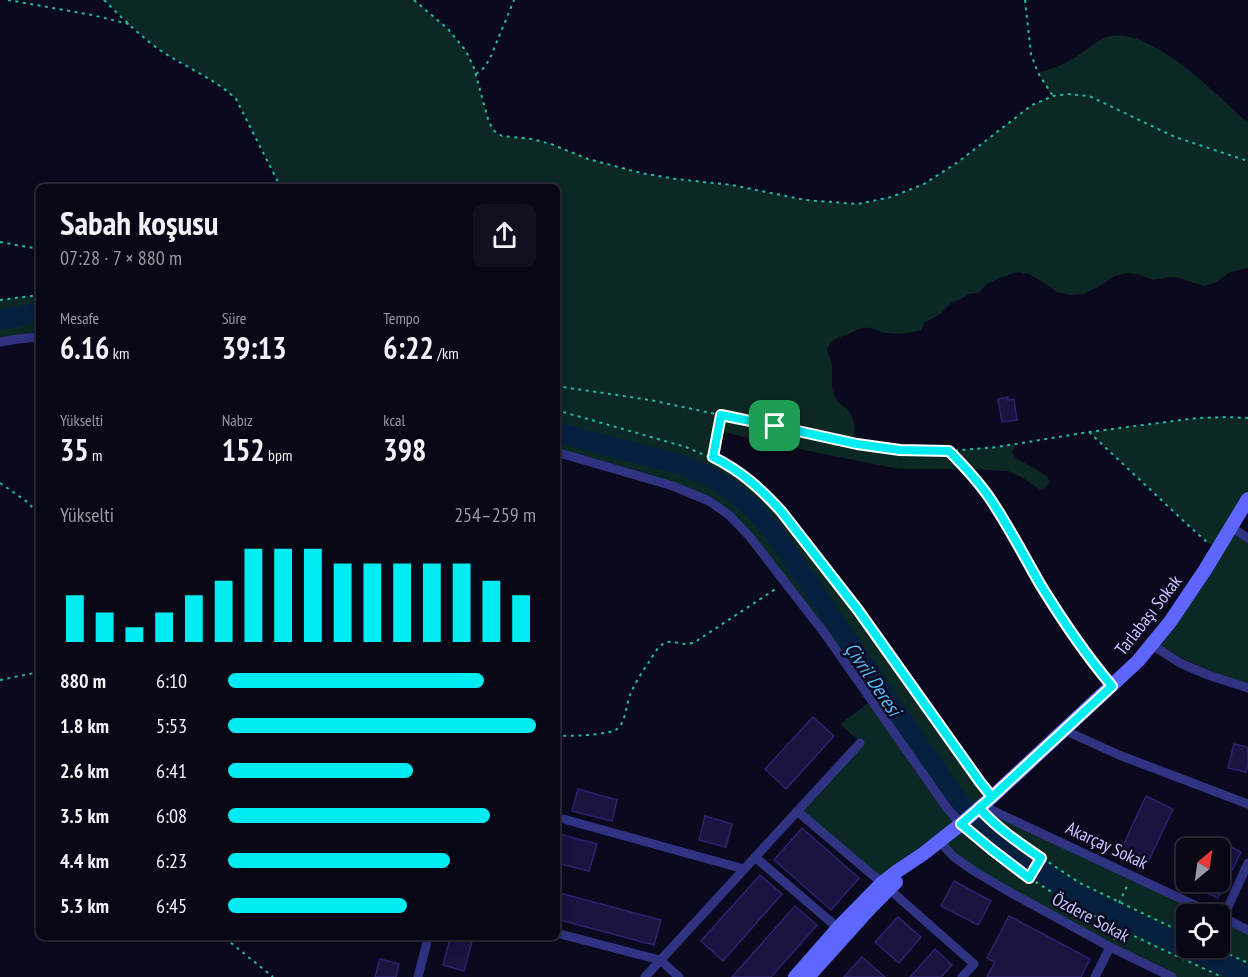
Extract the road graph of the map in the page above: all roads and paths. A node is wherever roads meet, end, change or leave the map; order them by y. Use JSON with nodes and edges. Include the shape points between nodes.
{"nodes":[{"id":1,"x":8,"y":0,"type":"edge"},
{"id":2,"x":104,"y":0,"type":"edge"},
{"id":3,"x":414,"y":0,"type":"edge"},
{"id":4,"x":514,"y":0,"type":"edge"},
{"id":5,"x":1025,"y":0,"type":"edge"},
{"id":6,"x":129,"y":24,"type":"junction"},
{"id":7,"x":476,"y":74,"type":"junction"},
{"id":8,"x":1053,"y":96,"type":"junction"},
{"id":9,"x":1248,"y":161,"type":"edge"},
{"id":10,"x":279,"y":184,"type":"edge"},
{"id":11,"x":0,"y":242,"type":"edge"},
{"id":12,"x":36,"y":248,"type":"edge"},
{"id":13,"x":36,"y":295,"type":"edge"},
{"id":14,"x":0,"y":300,"type":"edge"},
{"id":15,"x":36,"y":337,"type":"edge"},
{"id":16,"x":0,"y":342,"type":"edge"},
{"id":17,"x":560,"y":387,"type":"edge"},
{"id":18,"x":560,"y":411,"type":"edge"},
{"id":19,"x":721,"y":415,"type":"junction"},
{"id":20,"x":1248,"y":418,"type":"edge"},
{"id":21,"x":1089,"y":432,"type":"junction"},
{"id":22,"x":949,"y":451,"type":"junction"},
{"id":23,"x":560,"y":453,"type":"edge"},
{"id":24,"x":713,"y":457,"type":"junction"},
{"id":25,"x":0,"y":483,"type":"edge"},
{"id":26,"x":1248,"y":500,"type":"edge"},
{"id":27,"x":36,"y":511,"type":"edge"},
{"id":28,"x":1231,"y":527,"type":"junction"},
{"id":29,"x":1248,"y":538,"type":"edge"},
{"id":30,"x":1217,"y":550,"type":"junction"},
{"id":31,"x":785,"y":583,"type":"junction"},
{"id":32,"x":1152,"y":645,"type":"junction"},
{"id":33,"x":36,"y":673,"type":"edge"},
{"id":34,"x":0,"y":680,"type":"edge"},
{"id":35,"x":1112,"y":686,"type":"junction"},
{"id":36,"x":1248,"y":688,"type":"edge"},
{"id":37,"x":1064,"y":730,"type":"junction"},
{"id":38,"x":560,"y":735,"type":"edge"},
{"id":39,"x":860,"y":742,"type":"dead end"},
{"id":40,"x":1248,"y":804,"type":"edge"},
{"id":41,"x":983,"y":805,"type":"junction"},
{"id":42,"x":797,"y":811,"type":"junction"},
{"id":43,"x":560,"y":818,"type":"edge"},
{"id":44,"x":962,"y":823,"type":"junction"},
{"id":45,"x":939,"y":841,"type":"junction"},
{"id":46,"x":755,"y":856,"type":"junction"},
{"id":47,"x":1041,"y":858,"type":"junction"},
{"id":48,"x":1248,"y":863,"type":"edge"},
{"id":49,"x":744,"y":869,"type":"junction"},
{"id":50,"x":1132,"y":876,"type":"junction"},
{"id":51,"x":1029,"y":878,"type":"junction"},
{"id":52,"x":886,"y":886,"type":"junction"},
{"id":53,"x":1119,"y":903,"type":"junction"},
{"id":54,"x":1192,"y":904,"type":"edge"},
{"id":55,"x":1227,"y":904,"type":"edge"},
{"id":56,"x":1230,"y":922,"type":"edge"},
{"id":57,"x":838,"y":928,"type":"junction"},
{"id":58,"x":1176,"y":929,"type":"edge"},
{"id":59,"x":1248,"y":930,"type":"edge"},
{"id":60,"x":560,"y":934,"type":"edge"},
{"id":61,"x":227,"y":940,"type":"edge"},
{"id":62,"x":427,"y":940,"type":"edge"},
{"id":63,"x":1110,"y":947,"type":"junction"},
{"id":64,"x":1230,"y":955,"type":"edge"},
{"id":65,"x":660,"y":960,"type":"junction"},
{"id":66,"x":1248,"y":963,"type":"edge"},
{"id":67,"x":273,"y":977,"type":"edge"},
{"id":68,"x":418,"y":977,"type":"edge"},
{"id":69,"x":645,"y":977,"type":"edge"},
{"id":70,"x":679,"y":977,"type":"edge"},
{"id":71,"x":795,"y":977,"type":"edge"},
{"id":72,"x":808,"y":977,"type":"edge"},
{"id":73,"x":962,"y":977,"type":"edge"},
{"id":74,"x":1095,"y":977,"type":"edge"},
{"id":75,"x":1172,"y":977,"type":"edge"},
{"id":76,"x":1222,"y":977,"type":"edge"}],
"edges":[{"from":1,"to":6,"type":"path"},
{"from":2,"to":6,"type":"path"},
{"from":3,"to":7,"type":"path","via":[[466,51]]},
{"from":4,"to":7,"type":"path","via":[[491,56]]},
{"from":5,"to":8,"type":"path","via":[[1031,54]]},
{"from":6,"to":10,"type":"path","via":[[157,48],[236,99]]},
{"from":7,"to":8,"type":"path","via":[[488,119],[493,130],[502,136],[542,141],[640,173],[732,185],[805,200],[858,204],[924,184],[1032,105]]},
{"from":8,"to":9,"type":"path","via":[[1089,96],[1175,137]]},
{"from":11,"to":12,"type":"path"},
{"from":13,"to":14,"type":"path"},
{"from":15,"to":16,"type":"street"},
{"from":17,"to":19,"type":"path"},
{"from":18,"to":24,"type":"path"},
{"from":19,"to":22,"type":"path","via":[[857,444]]},
{"from":19,"to":24,"type":"path"},
{"from":20,"to":21,"type":"path","via":[[1197,418]]},
{"from":21,"to":22,"type":"path"},
{"from":21,"to":30,"type":"path"},
{"from":22,"to":35,"type":"path","via":[[991,500],[1071,633]]},
{"from":23,"to":31,"type":"street","via":[[673,486],[709,501],[739,525]]},
{"from":24,"to":41,"type":"path","via":[[756,485],[781,511],[858,610],[973,773]]},
{"from":25,"to":27,"type":"path"},
{"from":26,"to":28,"type":"street","name":"Tarlabaşı Sokak"},
{"from":28,"to":29,"type":"street"},
{"from":28,"to":30,"type":"street","name":"Tarlabaşı Sokak"},
{"from":30,"to":32,"type":"street","name":"Tarlabaşı Sokak"},
{"from":31,"to":38,"type":"path","via":[[695,642],[663,643],[641,674],[623,722],[614,731]]},
{"from":31,"to":44,"type":"street","via":[[947,808]]},
{"from":32,"to":35,"type":"street","name":"Tarlabaşı Sokak"},
{"from":32,"to":36,"type":"street","via":[[1180,663]]},
{"from":33,"to":34,"type":"path"},
{"from":35,"to":37,"type":"street","name":"Tarlabaşı Sokak"},
{"from":37,"to":40,"type":"street"},
{"from":37,"to":41,"type":"street","name":"Tarlabaşı Sokak"},
{"from":39,"to":42,"type":"street"},
{"from":41,"to":44,"type":"street","name":"Tarlabaşı Sokak"},
{"from":41,"to":47,"type":"path","via":[[988,818]]},
{"from":41,"to":50,"type":"street","name":"Akarçay Sokak"},
{"from":42,"to":46,"type":"street"},
{"from":42,"to":52,"type":"street"},
{"from":43,"to":49,"type":"street"},
{"from":44,"to":45,"type":"street","name":"Tarlabaşı Sokak"},
{"from":44,"to":51,"type":"path"},
{"from":45,"to":52,"type":"street","name":"Tarlabaşı Sokak","via":[[896,872]]},
{"from":45,"to":63,"type":"street","name":"Özdere Sokak","via":[[974,871]]},
{"from":46,"to":49,"type":"street"},
{"from":46,"to":57,"type":"street"},
{"from":47,"to":51,"type":"path"},
{"from":47,"to":53,"type":"path"},
{"from":48,"to":55,"type":"street"},
{"from":49,"to":65,"type":"street"},
{"from":50,"to":53,"type":"path"},
{"from":50,"to":54,"type":"street","name":"Akarçay Sokak"},
{"from":51,"to":76,"type":"path","via":[[1070,904]]},
{"from":52,"to":57,"type":"street"},
{"from":52,"to":72,"type":"street"},
{"from":52,"to":73,"type":"street","via":[[974,964]]},
{"from":53,"to":58,"type":"path"},
{"from":56,"to":59,"type":"street","name":"Akarçay Sokak"},
{"from":57,"to":71,"type":"street"},
{"from":60,"to":65,"type":"street"},
{"from":61,"to":67,"type":"path"},
{"from":62,"to":68,"type":"street"},
{"from":63,"to":74,"type":"street"},
{"from":63,"to":75,"type":"street","name":"Özdere Sokak"},
{"from":64,"to":66,"type":"path"},
{"from":65,"to":69,"type":"street"},
{"from":65,"to":70,"type":"street"}]}
